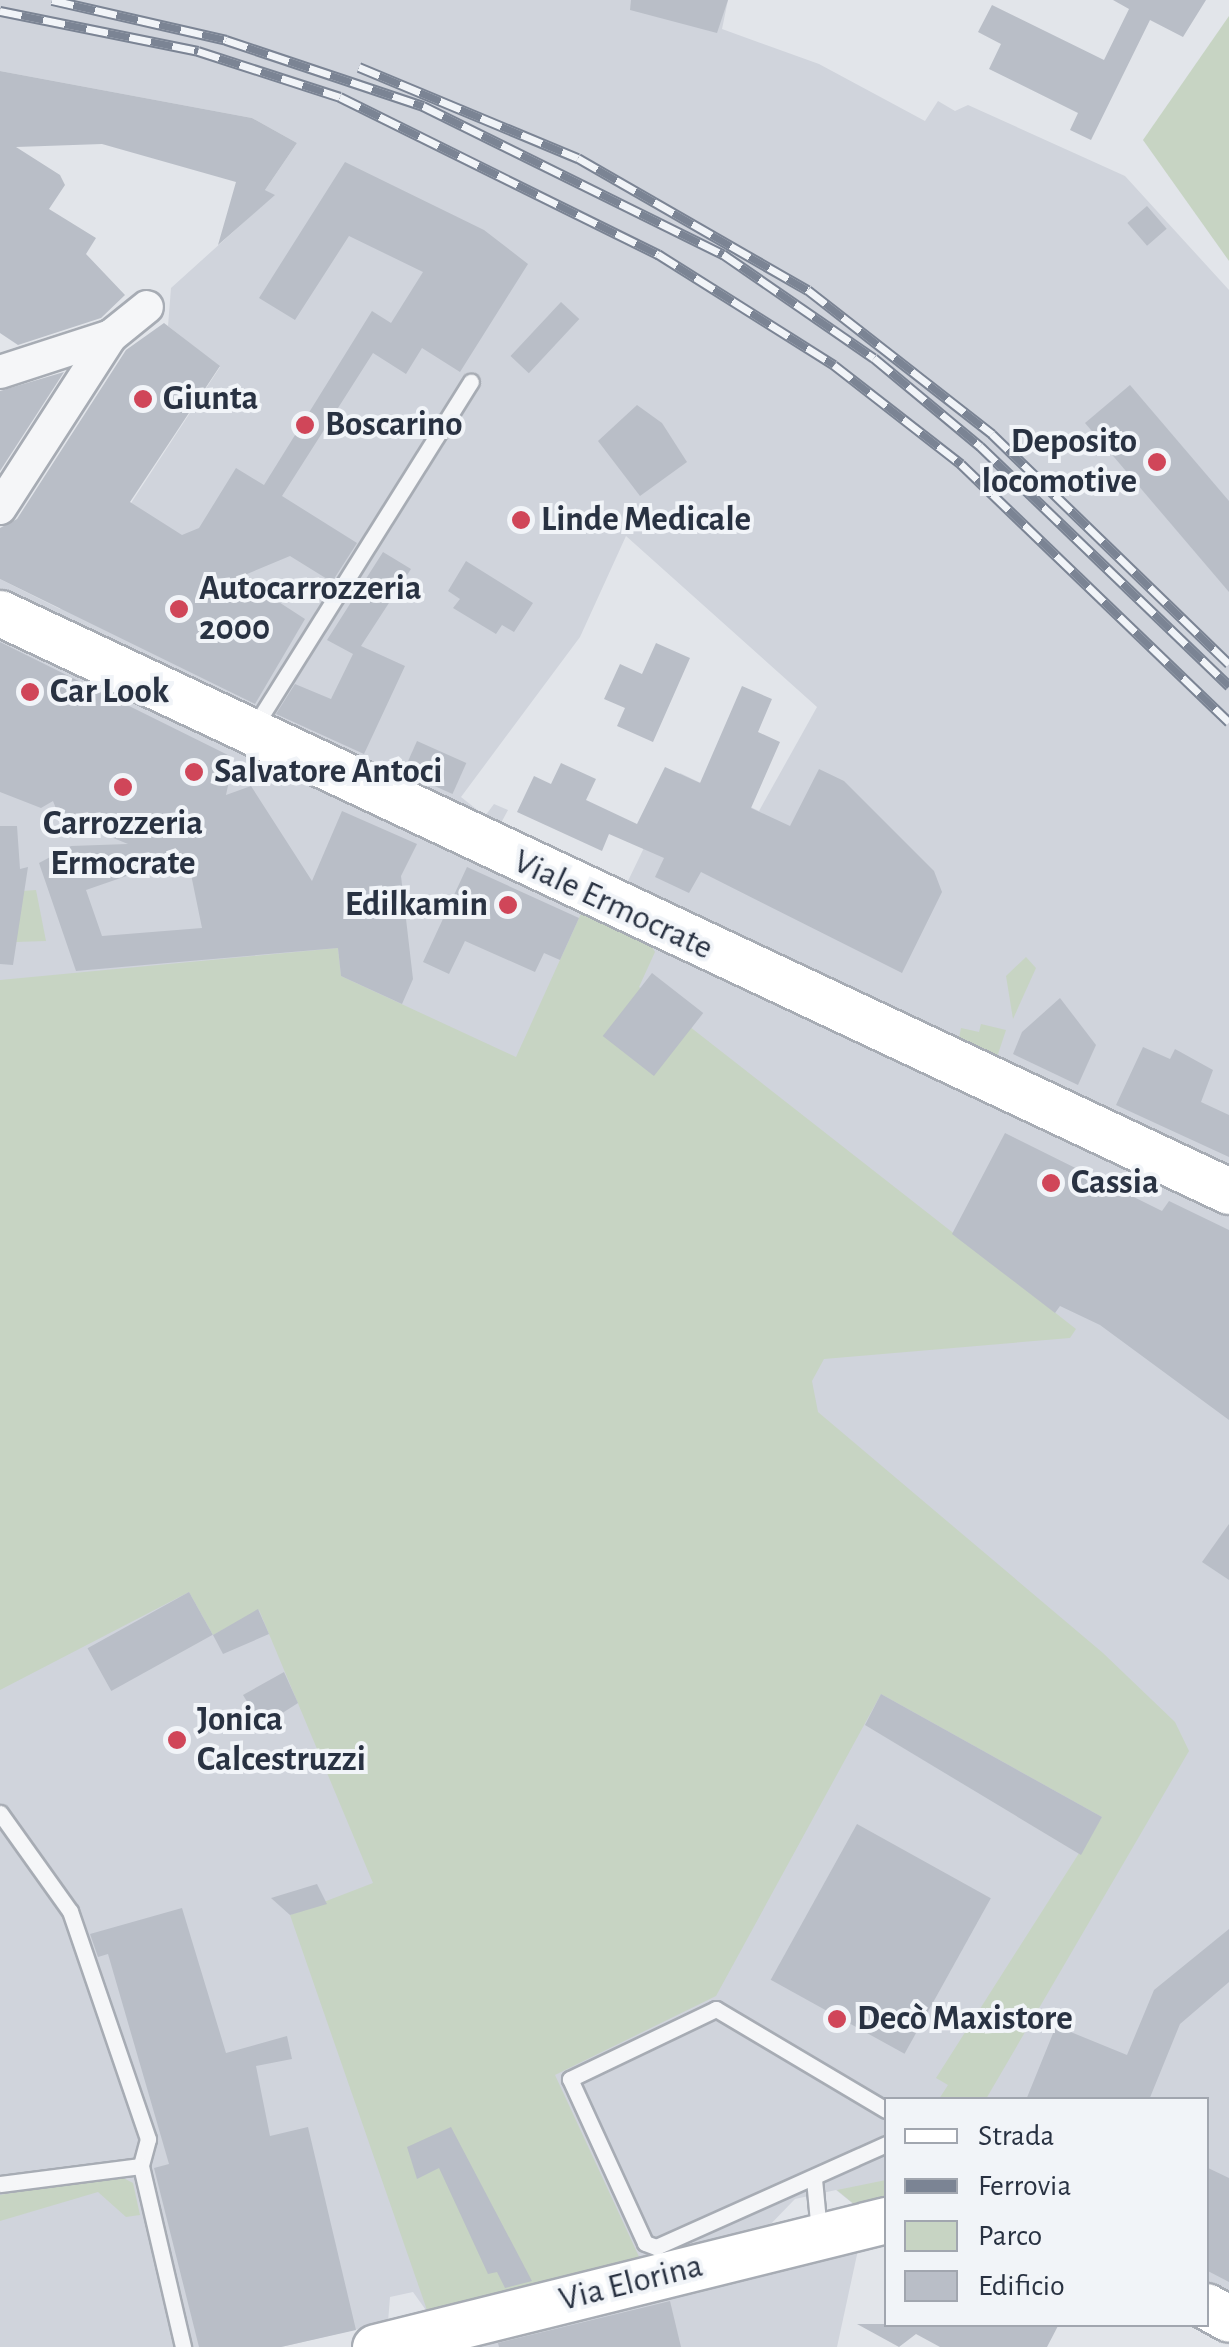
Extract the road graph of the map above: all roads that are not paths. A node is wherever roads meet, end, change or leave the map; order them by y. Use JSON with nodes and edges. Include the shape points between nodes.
{"nodes":[{"id":1,"x":146,"y":306,"type":"dead end"},
{"id":2,"x":111,"y":336,"type":"junction"},
{"id":3,"x":8,"y":362,"type":"edge"},
{"id":4,"x":471,"y":382,"type":"dead end"},
{"id":5,"x":0,"y":508,"type":"edge"},
{"id":6,"x":0,"y":614,"type":"edge"},
{"id":7,"x":248,"y":736,"type":"junction"},
{"id":8,"x":1229,"y":1191,"type":"edge"},
{"id":9,"x":0,"y":1812,"type":"edge"},
{"id":10,"x":884,"y":2109,"type":"edge"},
{"id":11,"x":884,"y":2145,"type":"edge"},
{"id":12,"x":141,"y":2166,"type":"junction"},
{"id":13,"x":814,"y":2179,"type":"junction"},
{"id":14,"x":0,"y":2184,"type":"edge"},
{"id":15,"x":884,"y":2220,"type":"edge"},
{"id":16,"x":819,"y":2236,"type":"junction"},
{"id":17,"x":184,"y":2347,"type":"edge"},
{"id":18,"x":375,"y":2347,"type":"edge"}],
"edges":[{"from":1,"to":2,"type":"street"},
{"from":2,"to":3,"type":"street"},
{"from":2,"to":5,"type":"street"},
{"from":4,"to":7,"type":"lane"},
{"from":6,"to":7,"type":"main road","name":"Viale Ermocrate"},
{"from":7,"to":8,"type":"main road","name":"Viale Ermocrate"},
{"from":9,"to":12,"type":"lane","via":[[70,1911],[148,2139]]},
{"from":10,"to":13,"type":"lane","via":[[716,2009],[570,2080],[645,2243],[676,2244]]},
{"from":11,"to":13,"type":"lane"},
{"from":12,"to":14,"type":"lane"},
{"from":12,"to":17,"type":"lane"},
{"from":13,"to":16,"type":"lane"},
{"from":15,"to":16,"type":"main road","name":"Via Elorina"},
{"from":16,"to":18,"type":"main road","name":"Via Elorina"}]}
